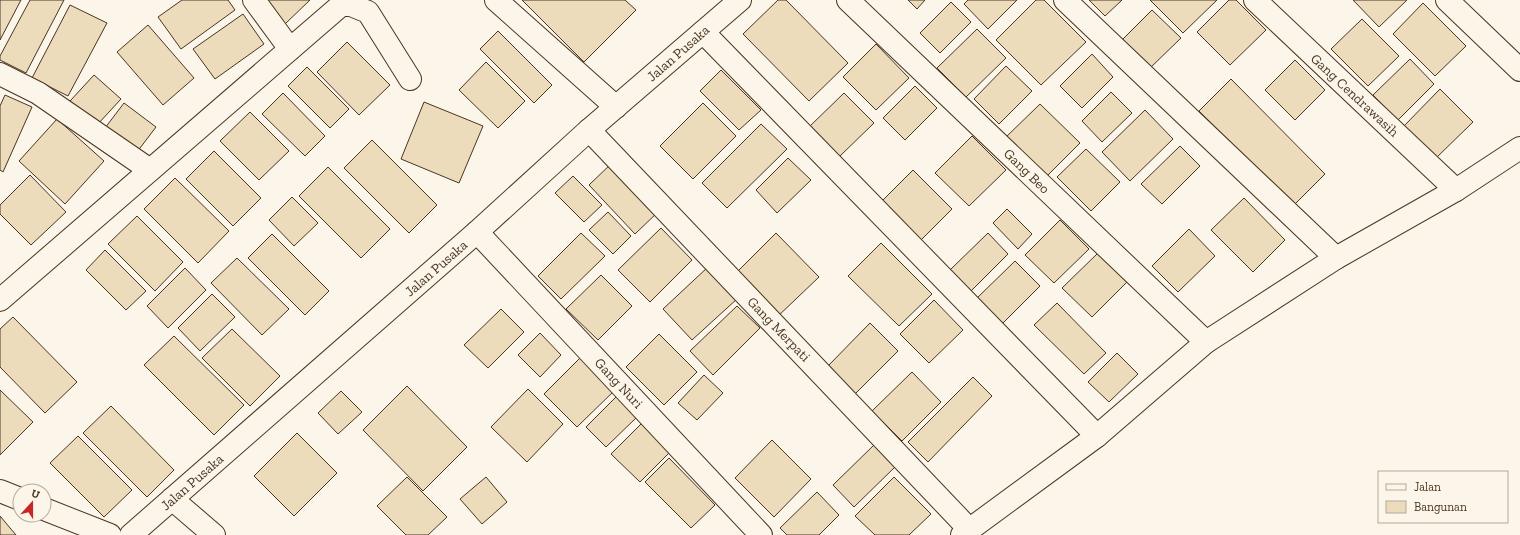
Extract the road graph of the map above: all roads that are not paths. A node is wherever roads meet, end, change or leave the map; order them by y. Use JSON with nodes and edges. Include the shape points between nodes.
{"nodes":[{"id":1,"x":254,"y":0,"type":"edge"},
{"id":2,"x":496,"y":0,"type":"edge"},
{"id":3,"x":740,"y":0,"type":"edge"},
{"id":4,"x":848,"y":0,"type":"edge"},
{"id":5,"x":1065,"y":0,"type":"edge"},
{"id":6,"x":1255,"y":0,"type":"edge"},
{"id":7,"x":1447,"y":0,"type":"edge"},
{"id":8,"x":344,"y":2,"type":"edge"},
{"id":9,"x":703,"y":32,"type":"junction"},
{"id":10,"x":290,"y":49,"type":"junction"},
{"id":11,"x":1520,"y":70,"type":"edge"},
{"id":12,"x":0,"y":74,"type":"edge"},
{"id":13,"x":410,"y":79,"type":"dead end"},
{"id":14,"x":616,"y":107,"type":"junction"},
{"id":15,"x":589,"y":130,"type":"junction"},
{"id":16,"x":1520,"y":148,"type":"edge"},
{"id":17,"x":150,"y":170,"type":"junction"},
{"id":18,"x":1456,"y":190,"type":"junction"},
{"id":19,"x":477,"y":232,"type":"junction"},
{"id":20,"x":1336,"y":258,"type":"junction"},
{"id":21,"x":0,"y":300,"type":"edge"},
{"id":22,"x":1206,"y":342,"type":"junction"},
{"id":23,"x":1097,"y":436,"type":"junction"},
{"id":24,"x":0,"y":491,"type":"edge"},
{"id":25,"x":12,"y":496,"type":"edge"},
{"id":26,"x":172,"y":499,"type":"junction"},
{"id":27,"x":52,"y":512,"type":"edge"},
{"id":28,"x":965,"y":532,"type":"edge"},
{"id":29,"x":110,"y":535,"type":"edge"},
{"id":30,"x":130,"y":535,"type":"edge"},
{"id":31,"x":214,"y":535,"type":"edge"},
{"id":32,"x":762,"y":535,"type":"edge"}],
"edges":[{"from":1,"to":10,"type":"street"},
{"from":2,"to":14,"type":"street"},
{"from":3,"to":9,"type":"street","name":"Jalan Pusaka"},
{"from":4,"to":22,"type":"street","name":"Gang Beo"},
{"from":5,"to":20,"type":"street"},
{"from":6,"to":18,"type":"street","name":"Gang Cendrawasih"},
{"from":7,"to":11,"type":"street"},
{"from":8,"to":10,"type":"street"},
{"from":8,"to":13,"type":"street","via":[[368,12]]},
{"from":9,"to":14,"type":"street","name":"Jalan Pusaka"},
{"from":9,"to":23,"type":"street"},
{"from":10,"to":17,"type":"street"},
{"from":12,"to":17,"type":"street","via":[[38,93]]},
{"from":14,"to":15,"type":"street","name":"Jalan Pusaka"},
{"from":15,"to":19,"type":"street","name":"Jalan Pusaka"},
{"from":15,"to":28,"type":"street","name":"Gang Merpati"},
{"from":16,"to":18,"type":"street"},
{"from":17,"to":21,"type":"street"},
{"from":18,"to":20,"type":"street"},
{"from":19,"to":26,"type":"street","name":"Jalan Pusaka"},
{"from":19,"to":32,"type":"street","name":"Gang Nuri"},
{"from":20,"to":22,"type":"street"},
{"from":22,"to":23,"type":"street"},
{"from":23,"to":28,"type":"street"},
{"from":24,"to":25,"type":"street"},
{"from":26,"to":30,"type":"street","name":"Jalan Pusaka"},
{"from":26,"to":31,"type":"street"},
{"from":27,"to":29,"type":"street"}]}
